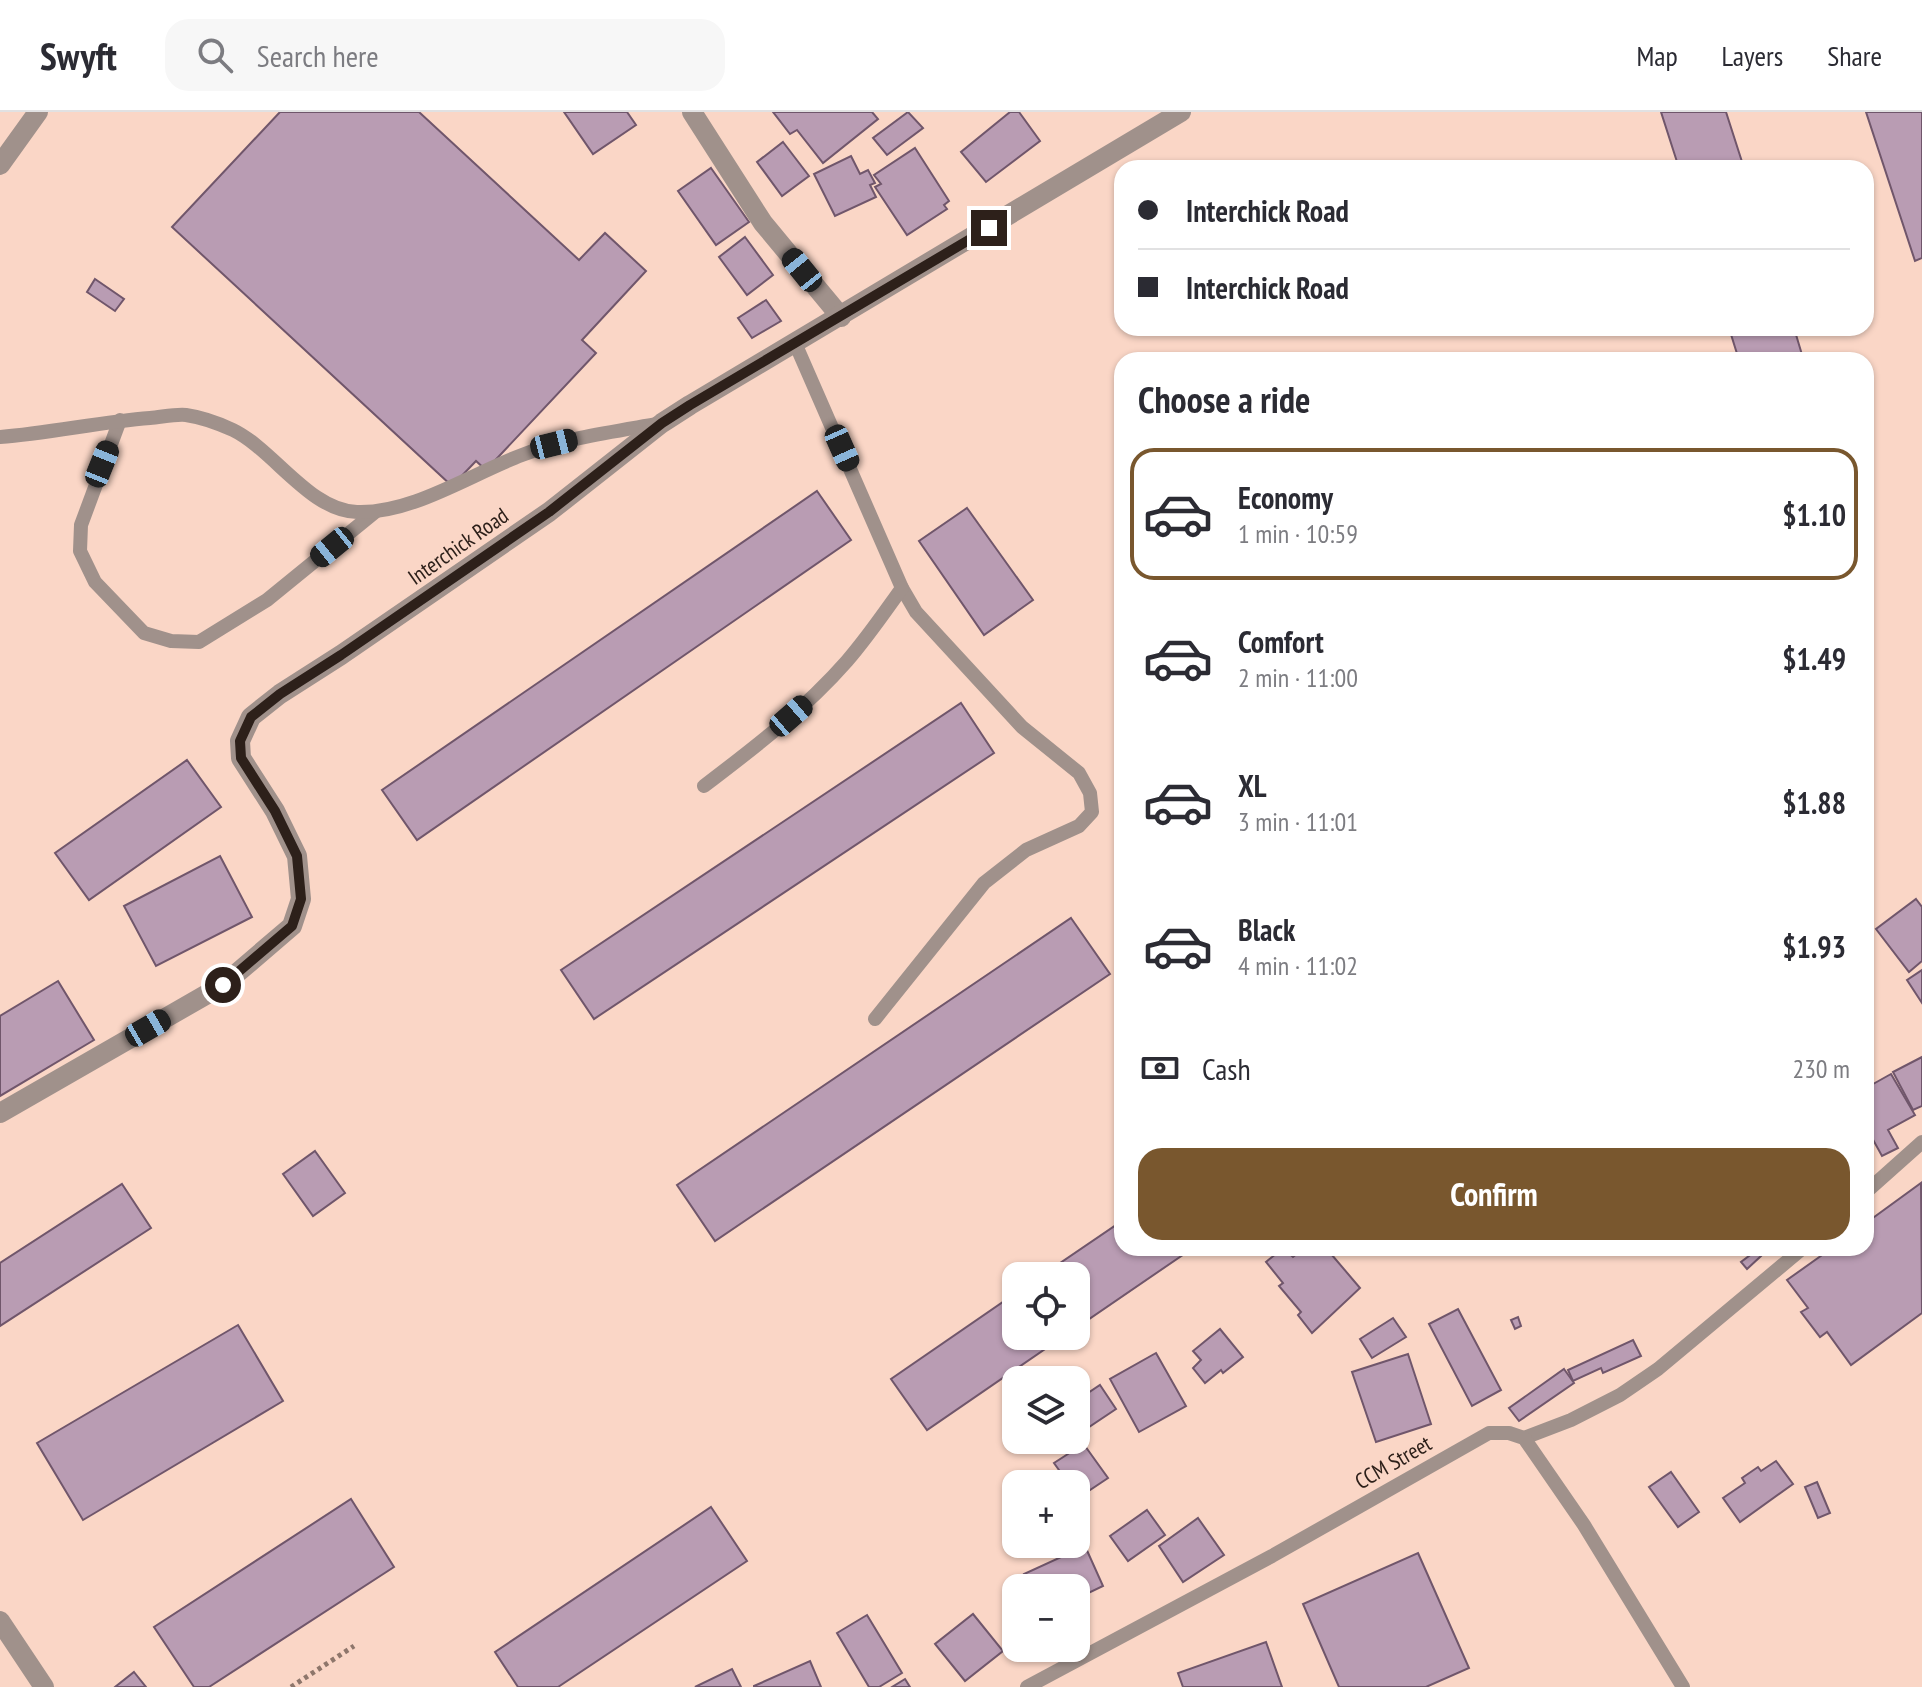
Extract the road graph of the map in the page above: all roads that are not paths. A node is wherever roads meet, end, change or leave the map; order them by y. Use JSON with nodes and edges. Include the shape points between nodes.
{"nodes":[{"id":1,"x":38,"y":112,"type":"edge"},
{"id":2,"x":692,"y":112,"type":"edge"},
{"id":3,"x":1181,"y":112,"type":"edge"},
{"id":4,"x":0,"y":165,"type":"edge"},
{"id":5,"x":841,"y":317,"type":"junction"},
{"id":6,"x":795,"y":343,"type":"junction"},
{"id":7,"x":120,"y":420,"type":"junction"},
{"id":8,"x":662,"y":423,"type":"junction"},
{"id":9,"x":0,"y":437,"type":"edge"},
{"id":10,"x":375,"y":512,"type":"junction"},
{"id":11,"x":902,"y":588,"type":"junction"},
{"id":12,"x":704,"y":786,"type":"dead end"},
{"id":13,"x":875,"y":1019,"type":"dead end"},
{"id":14,"x":0,"y":1113,"type":"edge"},
{"id":15,"x":1922,"y":1142,"type":"edge"},
{"id":16,"x":1874,"y":1185,"type":"edge"},
{"id":17,"x":1793,"y":1256,"type":"edge"},
{"id":18,"x":1524,"y":1438,"type":"junction"},
{"id":19,"x":0,"y":1621,"type":"edge"},
{"id":20,"x":44,"y":1687,"type":"edge"},
{"id":21,"x":1027,"y":1687,"type":"edge"},
{"id":22,"x":1683,"y":1687,"type":"edge"}],
"edges":[{"from":1,"to":4,"type":"street"},
{"from":2,"to":5,"type":"street","via":[[763,223]]},
{"from":3,"to":5,"type":"street","name":"Interchick Road"},
{"from":5,"to":6,"type":"street","name":"Interchick Road"},
{"from":6,"to":8,"type":"street","name":"Interchick Road"},
{"from":6,"to":11,"type":"lane"},
{"from":7,"to":9,"type":"lane"},
{"from":7,"to":10,"type":"lane","via":[[187,415],[233,430],[333,507]]},
{"from":7,"to":10,"type":"lane","via":[[81,525],[80,551],[95,582],[144,633],[199,642],[267,600]]},
{"from":8,"to":10,"type":"lane","via":[[554,444],[425,498]]},
{"from":8,"to":14,"type":"street","name":"Interchick Road","via":[[549,512],[251,717],[240,741],[241,758],[297,856],[301,899],[292,926],[223,985]]},
{"from":11,"to":12,"type":"lane","via":[[846,662],[809,700]]},
{"from":11,"to":13,"type":"lane","via":[[916,612],[1022,727],[1079,773],[1090,793],[1092,812],[1079,826],[1026,850],[984,883]]},
{"from":15,"to":16,"type":"lane"},
{"from":17,"to":18,"type":"lane","via":[[1620,1395]]},
{"from":18,"to":21,"type":"lane","name":"CCM Street","via":[[1489,1433]]},
{"from":18,"to":22,"type":"lane"},
{"from":19,"to":20,"type":"street"}]}
